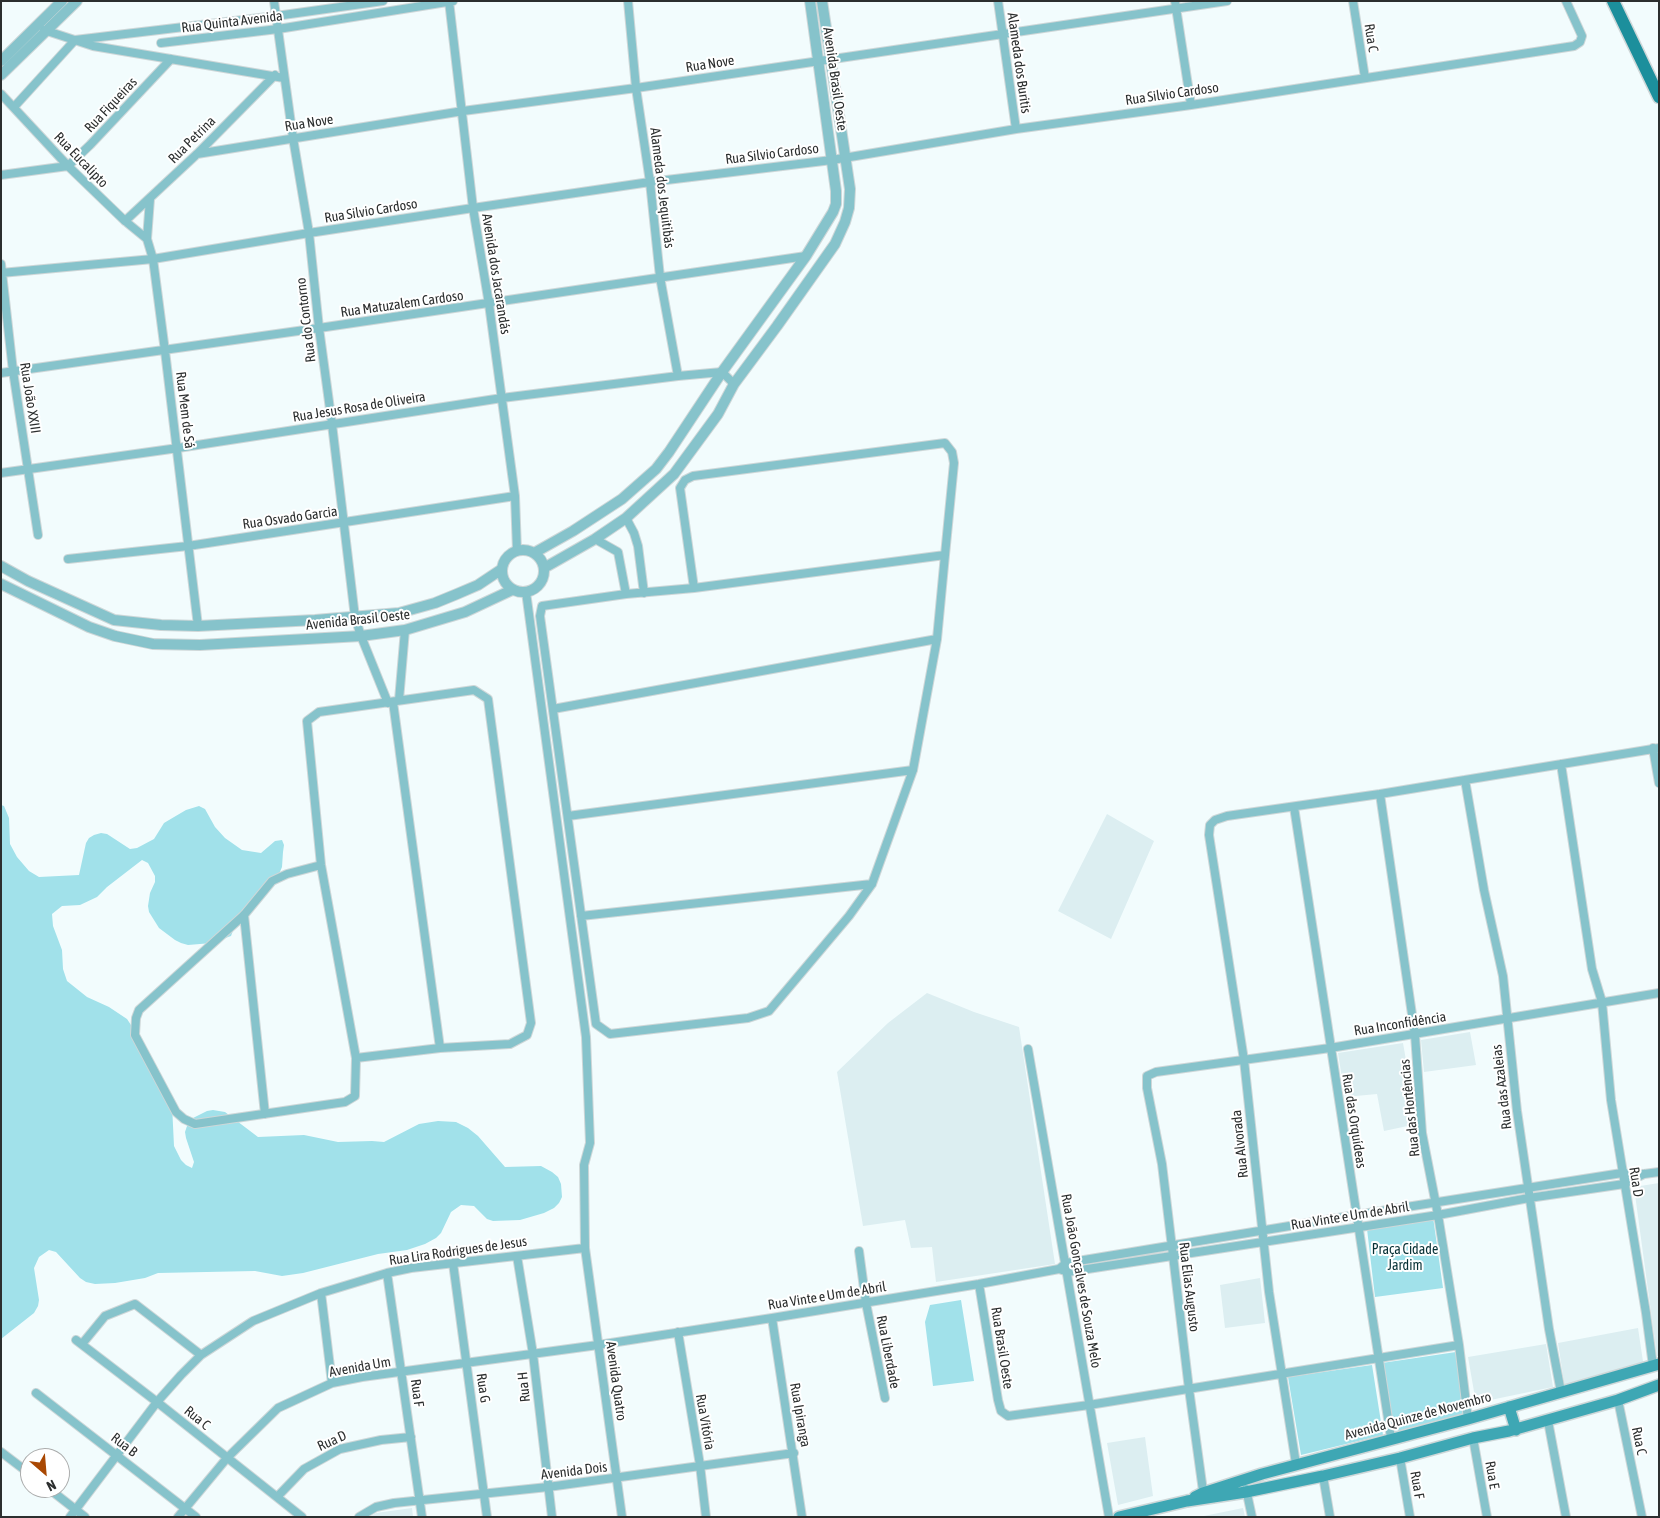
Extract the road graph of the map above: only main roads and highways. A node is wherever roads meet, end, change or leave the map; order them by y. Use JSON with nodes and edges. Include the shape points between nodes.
{"nodes":[{"id":1,"x":1613,"y":1,"type":"edge"},
{"id":2,"x":1659,"y":97,"type":"edge"},
{"id":3,"x":1656,"y":1365,"type":"edge"},
{"id":4,"x":1659,"y":1385,"type":"edge"},
{"id":5,"x":1510,"y":1407,"type":"junction"},
{"id":6,"x":1516,"y":1430,"type":"junction"},
{"id":7,"x":1245,"y":1486,"type":"junction"},
{"id":8,"x":1119,"y":1517,"type":"edge"}],
"edges":[{"from":1,"to":2,"type":"main road"},
{"from":3,"to":5,"type":"main road","name":"Avenida Quinze de Novembro"},
{"from":4,"to":6,"type":"main road","name":"Avenida Quinze de Novembro"},
{"from":5,"to":6,"type":"main road"},
{"from":5,"to":7,"type":"main road","name":"Avenida Quinze de Novembro","via":[[1296,1464]]},
{"from":6,"to":7,"type":"main road","name":"Avenida Quinze de Novembro","via":[[1323,1476]]},
{"from":7,"to":8,"type":"main road","name":"Avenida Quinze de Novembro"}]}
